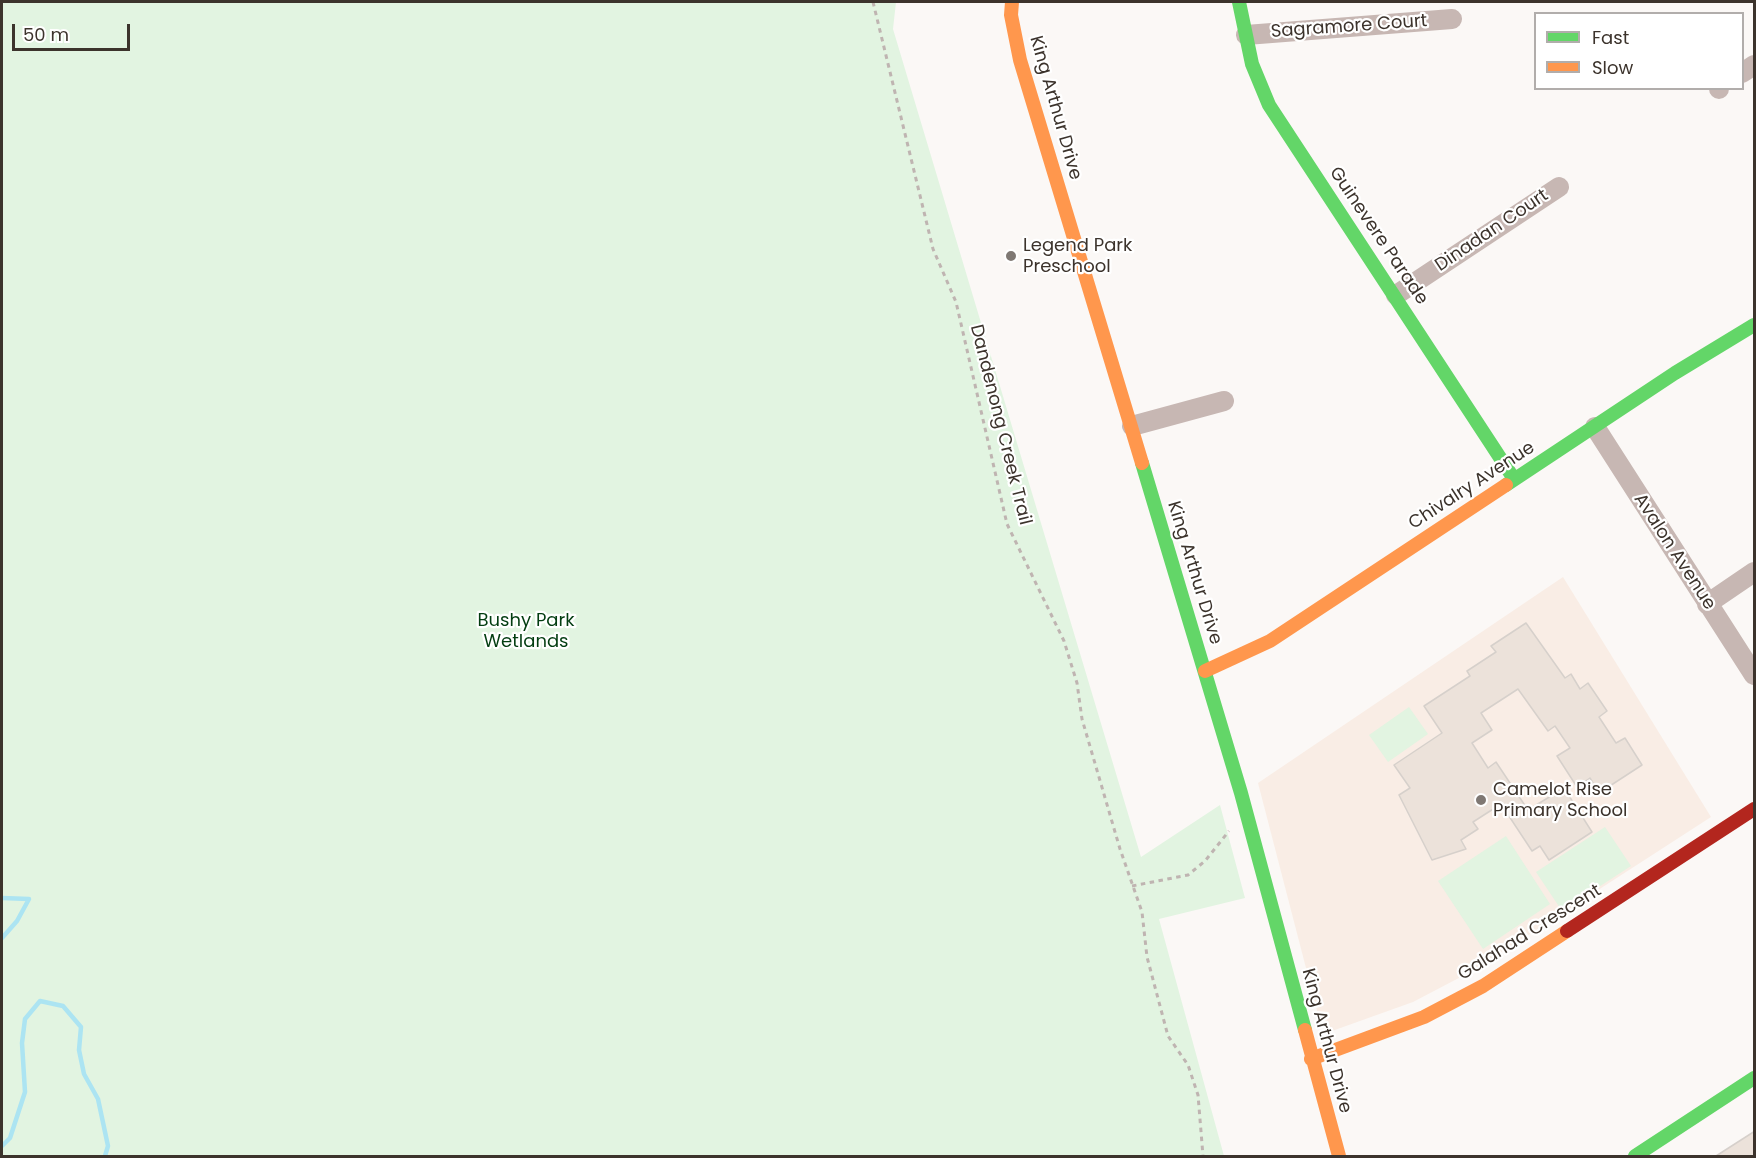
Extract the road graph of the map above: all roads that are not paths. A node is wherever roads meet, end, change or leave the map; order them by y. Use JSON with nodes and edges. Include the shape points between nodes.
{"nodes":[{"id":1,"x":1012,"y":2,"type":"edge"},
{"id":2,"x":1239,"y":2,"type":"edge"},
{"id":3,"x":1452,"y":19,"type":"dead end"},
{"id":4,"x":1246,"y":35,"type":"junction"},
{"id":5,"x":1559,"y":187,"type":"dead end"},
{"id":6,"x":1395,"y":295,"type":"junction"},
{"id":7,"x":1755,"y":324,"type":"edge"},
{"id":8,"x":1224,"y":401,"type":"dead end"},
{"id":9,"x":1132,"y":426,"type":"junction"},
{"id":10,"x":1595,"y":428,"type":"junction"},
{"id":11,"x":1514,"y":479,"type":"junction"},
{"id":12,"x":1755,"y":572,"type":"edge"},
{"id":13,"x":1707,"y":603,"type":"junction"},
{"id":14,"x":1205,"y":671,"type":"junction"},
{"id":15,"x":1755,"y":675,"type":"edge"},
{"id":16,"x":1755,"y":809,"type":"edge"},
{"id":17,"x":1311,"y":1059,"type":"junction"},
{"id":18,"x":1755,"y":1078,"type":"edge"},
{"id":19,"x":1339,"y":1156,"type":"edge"},
{"id":20,"x":1635,"y":1156,"type":"edge"}],
"edges":[{"from":1,"to":9,"type":"street","name":"King Arthur Drive","via":[[1020,60]]},
{"from":2,"to":4,"type":"street","name":"Guinevere Parade"},
{"from":3,"to":4,"type":"street","name":"Sagramore Court"},
{"from":4,"to":6,"type":"street","name":"Guinevere Parade","via":[[1252,64],[1269,105]]},
{"from":5,"to":6,"type":"street","name":"Dinadan Court"},
{"from":6,"to":11,"type":"street","name":"Guinevere Parade"},
{"from":7,"to":10,"type":"street","name":"Chivalry Avenue"},
{"from":8,"to":9,"type":"street"},
{"from":9,"to":14,"type":"street","name":"King Arthur Drive"},
{"from":10,"to":11,"type":"street","name":"Chivalry Avenue"},
{"from":10,"to":13,"type":"street","name":"Avalon Avenue"},
{"from":11,"to":14,"type":"street","name":"Chivalry Avenue","via":[[1270,641]]},
{"from":12,"to":13,"type":"street"},
{"from":13,"to":15,"type":"street","name":"Avalon Avenue"},
{"from":14,"to":17,"type":"street","name":"King Arthur Drive"},
{"from":16,"to":17,"type":"street","name":"Galahad Crescent","via":[[1483,986],[1424,1017]]},
{"from":17,"to":19,"type":"street","name":"King Arthur Drive"},
{"from":18,"to":20,"type":"street"}]}
